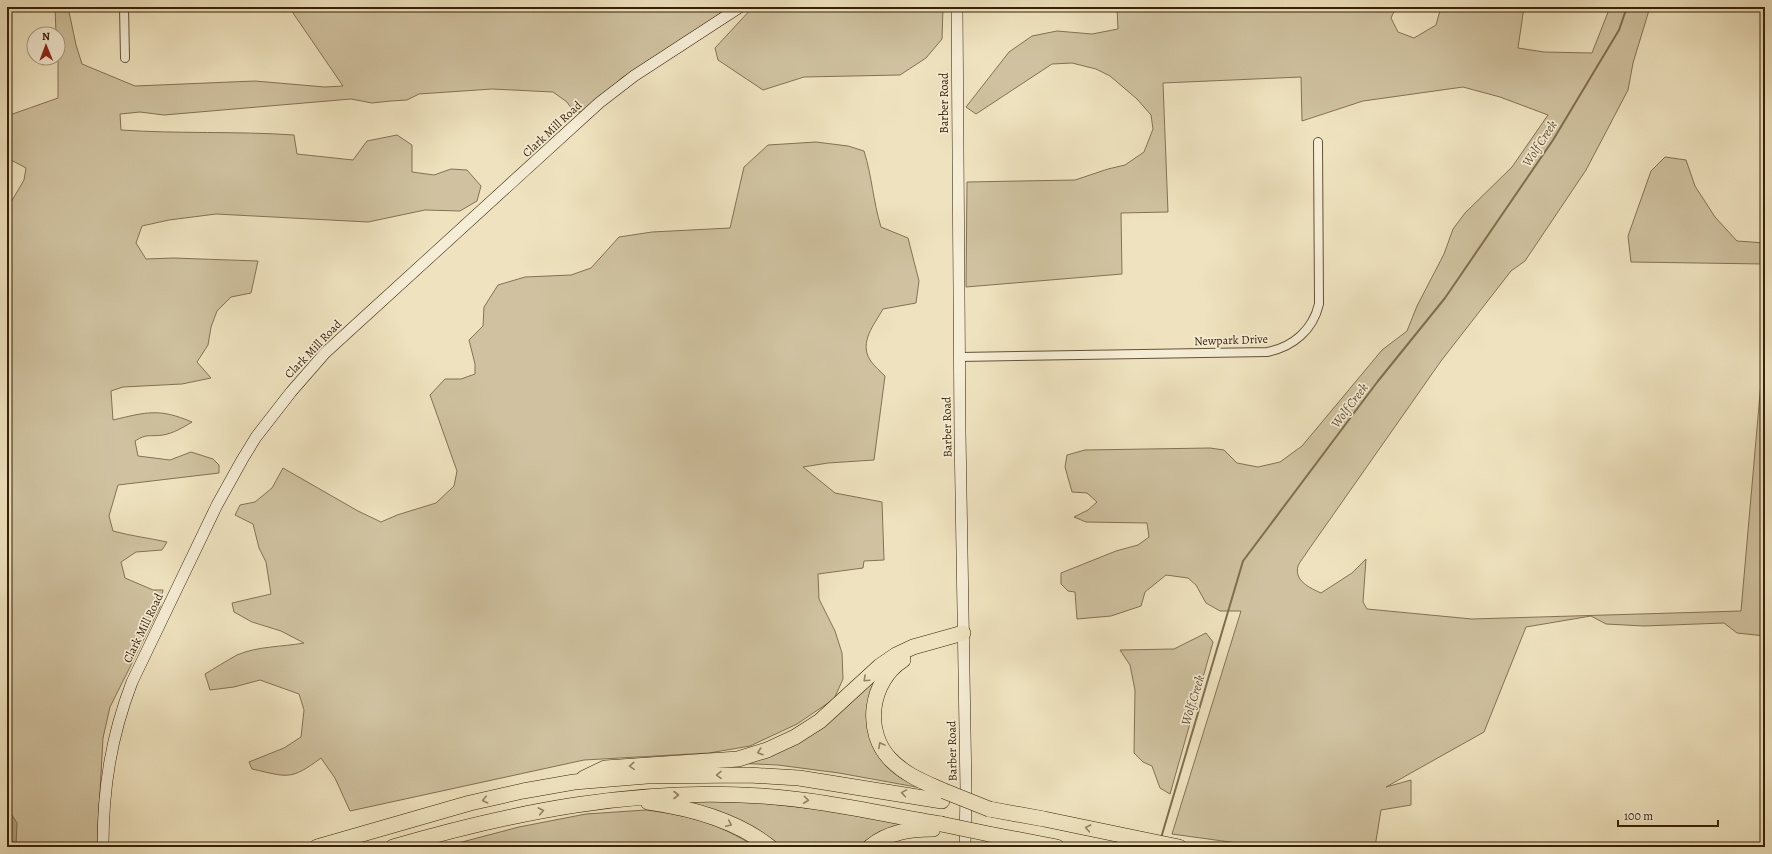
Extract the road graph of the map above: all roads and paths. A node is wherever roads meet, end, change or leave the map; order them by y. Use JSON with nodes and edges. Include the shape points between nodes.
{"nodes":[{"id":1,"x":124,"y":7,"type":"edge"},
{"id":2,"x":740,"y":7,"type":"edge"},
{"id":3,"x":957,"y":7,"type":"edge"},
{"id":4,"x":124,"y":58,"type":"dead end"},
{"id":5,"x":1318,"y":142,"type":"dead end"},
{"id":6,"x":959,"y":357,"type":"junction"},
{"id":7,"x":963,"y":637,"type":"junction"},
{"id":8,"x":574,"y":782,"type":"junction"},
{"id":9,"x":943,"y":796,"type":"junction"},
{"id":10,"x":610,"y":799,"type":"junction"},
{"id":11,"x":942,"y":826,"type":"junction"},
{"id":12,"x":103,"y":847,"type":"edge"},
{"id":13,"x":317,"y":847,"type":"edge"},
{"id":14,"x":393,"y":847,"type":"edge"},
{"id":15,"x":770,"y":847,"type":"edge"},
{"id":16,"x":870,"y":847,"type":"edge"},
{"id":17,"x":965,"y":847,"type":"edge"},
{"id":18,"x":1057,"y":847,"type":"edge"},
{"id":19,"x":1179,"y":847,"type":"edge"}],
"edges":[{"from":1,"to":4,"type":"street"},
{"from":2,"to":12,"type":"street","name":"Clark Mill Road","via":[[634,76],[599,103],[325,353],[290,392],[256,437],[217,505],[132,682],[110,752]]},
{"from":3,"to":6,"type":"street","name":"Barber Road"},
{"from":5,"to":6,"type":"street","name":"Newpark Drive","via":[[1319,304],[1316,315],[1306,330],[1291,344],[1267,352]]},
{"from":6,"to":7,"type":"street","name":"Barber Road"},
{"from":7,"to":8,"type":"highway","one_way":true,"via":[[913,647],[896,655],[880,666],[820,721],[795,737],[767,750],[738,759],[605,768]]},
{"from":9,"to":7,"type":"highway","one_way":true,"via":[[911,777],[886,754],[875,730],[874,706],[884,679],[898,663],[919,652]]},
{"from":7,"to":17,"type":"street","name":"Barber Road"},
{"from":9,"to":8,"type":"highway","one_way":true,"via":[[799,778],[749,775],[647,776]]},
{"from":8,"to":13,"type":"highway","one_way":true,"via":[[470,803]]},
{"from":19,"to":9,"type":"highway","one_way":true,"bridge":true,"via":[[989,809]]},
{"from":10,"to":11,"type":"highway","one_way":true,"via":[[661,795],[762,796],[811,801]]},
{"from":14,"to":10,"type":"highway","one_way":true,"via":[[488,821]]},
{"from":10,"to":15,"type":"highway","one_way":true,"via":[[663,804],[705,814],[745,832]]},
{"from":11,"to":16,"type":"highway","via":[[898,832]]},
{"from":11,"to":18,"type":"highway","bridge":true}]}
